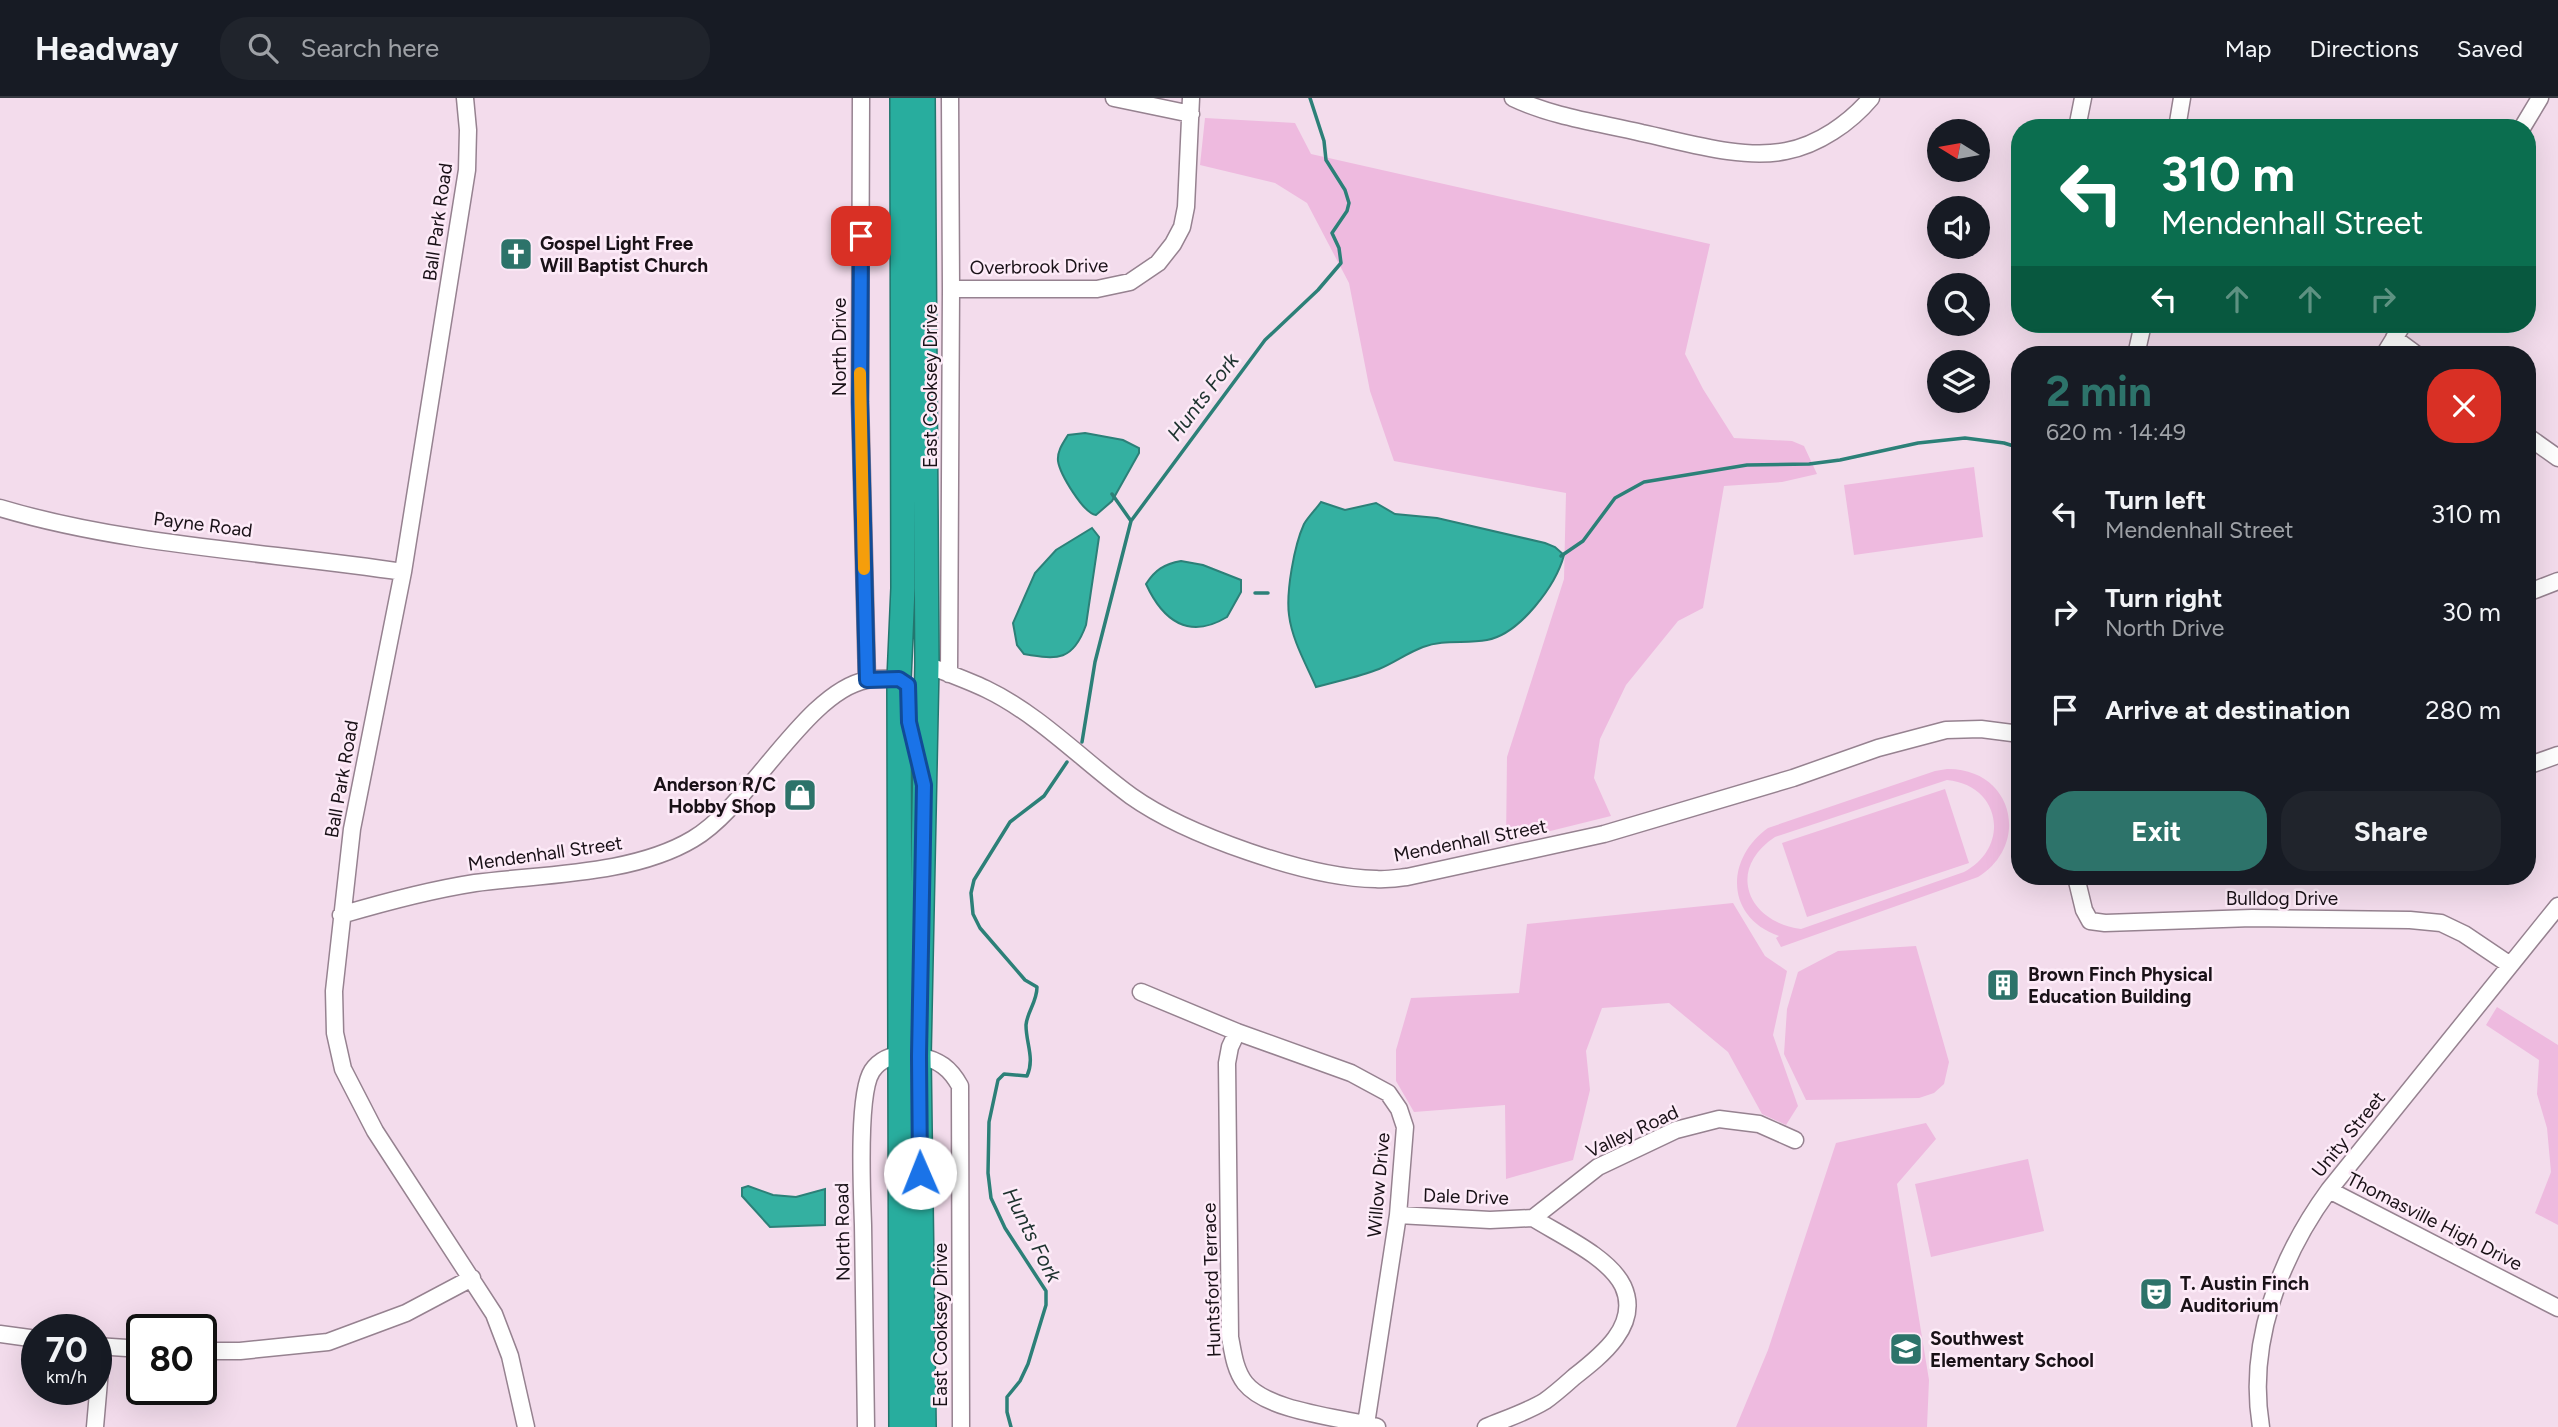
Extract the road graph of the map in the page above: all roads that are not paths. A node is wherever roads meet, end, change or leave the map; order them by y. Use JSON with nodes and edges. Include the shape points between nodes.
{"nodes":[{"id":1,"x":465,"y":98,"type":"edge"},
{"id":2,"x":860,"y":98,"type":"edge"},
{"id":3,"x":902,"y":98,"type":"edge"},
{"id":4,"x":923,"y":98,"type":"edge"},
{"id":5,"x":950,"y":98,"type":"edge"},
{"id":6,"x":1114,"y":98,"type":"edge"},
{"id":7,"x":1513,"y":98,"type":"edge"},
{"id":8,"x":1871,"y":98,"type":"edge"},
{"id":9,"x":2084,"y":98,"type":"edge"},
{"id":10,"x":2182,"y":98,"type":"edge"},
{"id":11,"x":2540,"y":98,"type":"edge"},
{"id":12,"x":1191,"y":106,"type":"edge"},
{"id":13,"x":2079,"y":119,"type":"edge"},
{"id":14,"x":2178,"y":119,"type":"edge"},
{"id":15,"x":2527,"y":119,"type":"edge"},
{"id":16,"x":951,"y":289,"type":"junction"},
{"id":17,"x":2397,"y":333,"type":"edge"},
{"id":18,"x":2394,"y":338,"type":"junction"},
{"id":19,"x":2389,"y":346,"type":"edge"},
{"id":20,"x":2405,"y":346,"type":"edge"},
{"id":21,"x":2536,"y":442,"type":"edge"},
{"id":22,"x":2558,"y":458,"type":"edge"},
{"id":23,"x":0,"y":508,"type":"edge"},
{"id":24,"x":403,"y":572,"type":"junction"},
{"id":25,"x":2558,"y":581,"type":"edge"},
{"id":26,"x":903,"y":588,"type":"junction"},
{"id":27,"x":2536,"y":590,"type":"edge"},
{"id":28,"x":927,"y":666,"type":"junction"},
{"id":29,"x":949,"y":674,"type":"junction"},
{"id":30,"x":899,"y":679,"type":"junction"},
{"id":31,"x":867,"y":680,"type":"junction"},
{"id":32,"x":2011,"y":733,"type":"edge"},
{"id":33,"x":2558,"y":755,"type":"edge"},
{"id":34,"x":2536,"y":763,"type":"edge"},
{"id":35,"x":924,"y":785,"type":"junction"},
{"id":36,"x":2078,"y":885,"type":"edge"},
{"id":37,"x":2558,"y":906,"type":"edge"},
{"id":38,"x":341,"y":915,"type":"junction"},
{"id":39,"x":2510,"y":965,"type":"junction"},
{"id":40,"x":1141,"y":992,"type":"dead end"},
{"id":41,"x":1237,"y":1032,"type":"junction"},
{"id":42,"x":910,"y":1055,"type":"junction"},
{"id":43,"x":1795,"y":1140,"type":"dead end"},
{"id":44,"x":2329,"y":1190,"type":"junction"},
{"id":45,"x":1398,"y":1214,"type":"junction"},
{"id":46,"x":1533,"y":1218,"type":"junction"},
{"id":47,"x":472,"y":1278,"type":"junction"},
{"id":48,"x":2558,"y":1308,"type":"edge"},
{"id":49,"x":0,"y":1334,"type":"edge"},
{"id":50,"x":21,"y":1337,"type":"edge"},
{"id":51,"x":217,"y":1351,"type":"edge"},
{"id":52,"x":96,"y":1405,"type":"edge"},
{"id":53,"x":1372,"y":1425,"type":"edge"},
{"id":54,"x":95,"y":1427,"type":"edge"},
{"id":55,"x":526,"y":1427,"type":"edge"},
{"id":56,"x":866,"y":1427,"type":"edge"},
{"id":57,"x":901,"y":1427,"type":"edge"},
{"id":58,"x":924,"y":1427,"type":"edge"},
{"id":59,"x":961,"y":1427,"type":"edge"},
{"id":60,"x":1486,"y":1427,"type":"edge"},
{"id":61,"x":2261,"y":1427,"type":"edge"}],
"edges":[{"from":1,"to":24,"type":"street","name":"Ball Park Road","via":[[467,170]]},
{"from":2,"to":31,"type":"street","name":"North Drive","via":[[860,402]]},
{"from":3,"to":26,"type":"highway"},
{"from":4,"to":28,"type":"highway"},
{"from":5,"to":16,"type":"street","name":"East Cooksey Drive"},
{"from":6,"to":12,"type":"street"},
{"from":7,"to":8,"type":"street","via":[[1581,120],[1740,152],[1768,153],[1817,141]]},
{"from":9,"to":13,"type":"street"},
{"from":10,"to":14,"type":"street"},
{"from":11,"to":15,"type":"street"},
{"from":12,"to":16,"type":"street","name":"Overbrook Drive","via":[[1182,227],[1158,263],[1145,273],[1130,282],[1097,289]]},
{"from":16,"to":29,"type":"street","name":"East Cooksey Drive"},
{"from":17,"to":18,"type":"street"},
{"from":18,"to":19,"type":"street"},
{"from":18,"to":20,"type":"street"},
{"from":21,"to":22,"type":"street"},
{"from":23,"to":24,"type":"street","name":"Payne Road","via":[[89,530]]},
{"from":24,"to":38,"type":"street","name":"Ball Park Road","via":[[352,829]]},
{"from":25,"to":27,"type":"street"},
{"from":26,"to":28,"type":"highway","via":[[915,659]]},
{"from":26,"to":30,"type":"highway"},
{"from":28,"to":29,"type":"street","name":"Mendenhall Street"},
{"from":28,"to":35,"type":"highway"},
{"from":29,"to":32,"type":"street","name":"Mendenhall Street","via":[[987,689],[1024,712],[1132,797],[1175,822],[1286,863],[1377,880],[1604,834],[1946,730]]},
{"from":30,"to":31,"type":"street","name":"Mendenhall Street"},
{"from":30,"to":35,"type":"highway","via":[[908,685],[909,722]]},
{"from":30,"to":42,"type":"highway"},
{"from":31,"to":38,"type":"street","name":"Mendenhall Street","via":[[814,712],[713,824],[683,844],[637,860],[474,883]]},
{"from":33,"to":34,"type":"street"},
{"from":35,"to":42,"type":"highway"},
{"from":36,"to":39,"type":"street","name":"Bulldog Drive","via":[[2090,921],[2252,918],[2441,923]]},
{"from":37,"to":39,"type":"street","name":"Unity Street"},
{"from":38,"to":47,"type":"street","name":"Ball Park Road","via":[[334,991],[335,1033],[343,1069],[375,1131]]},
{"from":39,"to":44,"type":"street","name":"Unity Street"},
{"from":40,"to":41,"type":"street","name":"Willow Drive"},
{"from":41,"to":45,"type":"street","name":"Willow Drive","via":[[1351,1073],[1388,1093],[1405,1127]]},
{"from":41,"to":53,"type":"street","name":"Huntsford Terrace","via":[[1227,1063],[1230,1337],[1235,1365],[1259,1396],[1278,1405]]},
{"from":42,"to":56,"type":"street","name":"North Road","via":[[883,1060],[871,1073],[864,1099]]},
{"from":42,"to":57,"type":"highway"},
{"from":42,"to":58,"type":"highway"},
{"from":42,"to":59,"type":"street","name":"East Cooksey Drive","via":[[937,1060],[952,1071],[960,1086]]},
{"from":43,"to":46,"type":"street","name":"Valley Road","via":[[1759,1124],[1719,1119],[1676,1130],[1598,1167]]},
{"from":44,"to":48,"type":"street","name":"Thomasville High Drive"},
{"from":44,"to":61,"type":"street","name":"Unity Street","via":[[2297,1240],[2268,1312],[2259,1384]]},
{"from":45,"to":46,"type":"street","name":"Dale Drive"},
{"from":45,"to":53,"type":"street","name":"Willow Drive"},
{"from":46,"to":60,"type":"street","via":[[1613,1273],[1627,1301],[1626,1318],[1604,1353],[1544,1401]]},
{"from":47,"to":51,"type":"street","via":[[406,1313],[328,1342]]},
{"from":47,"to":55,"type":"street","name":"Ball Park Road","via":[[494,1314],[510,1356]]},
{"from":49,"to":50,"type":"street"},
{"from":52,"to":54,"type":"street"}]}
